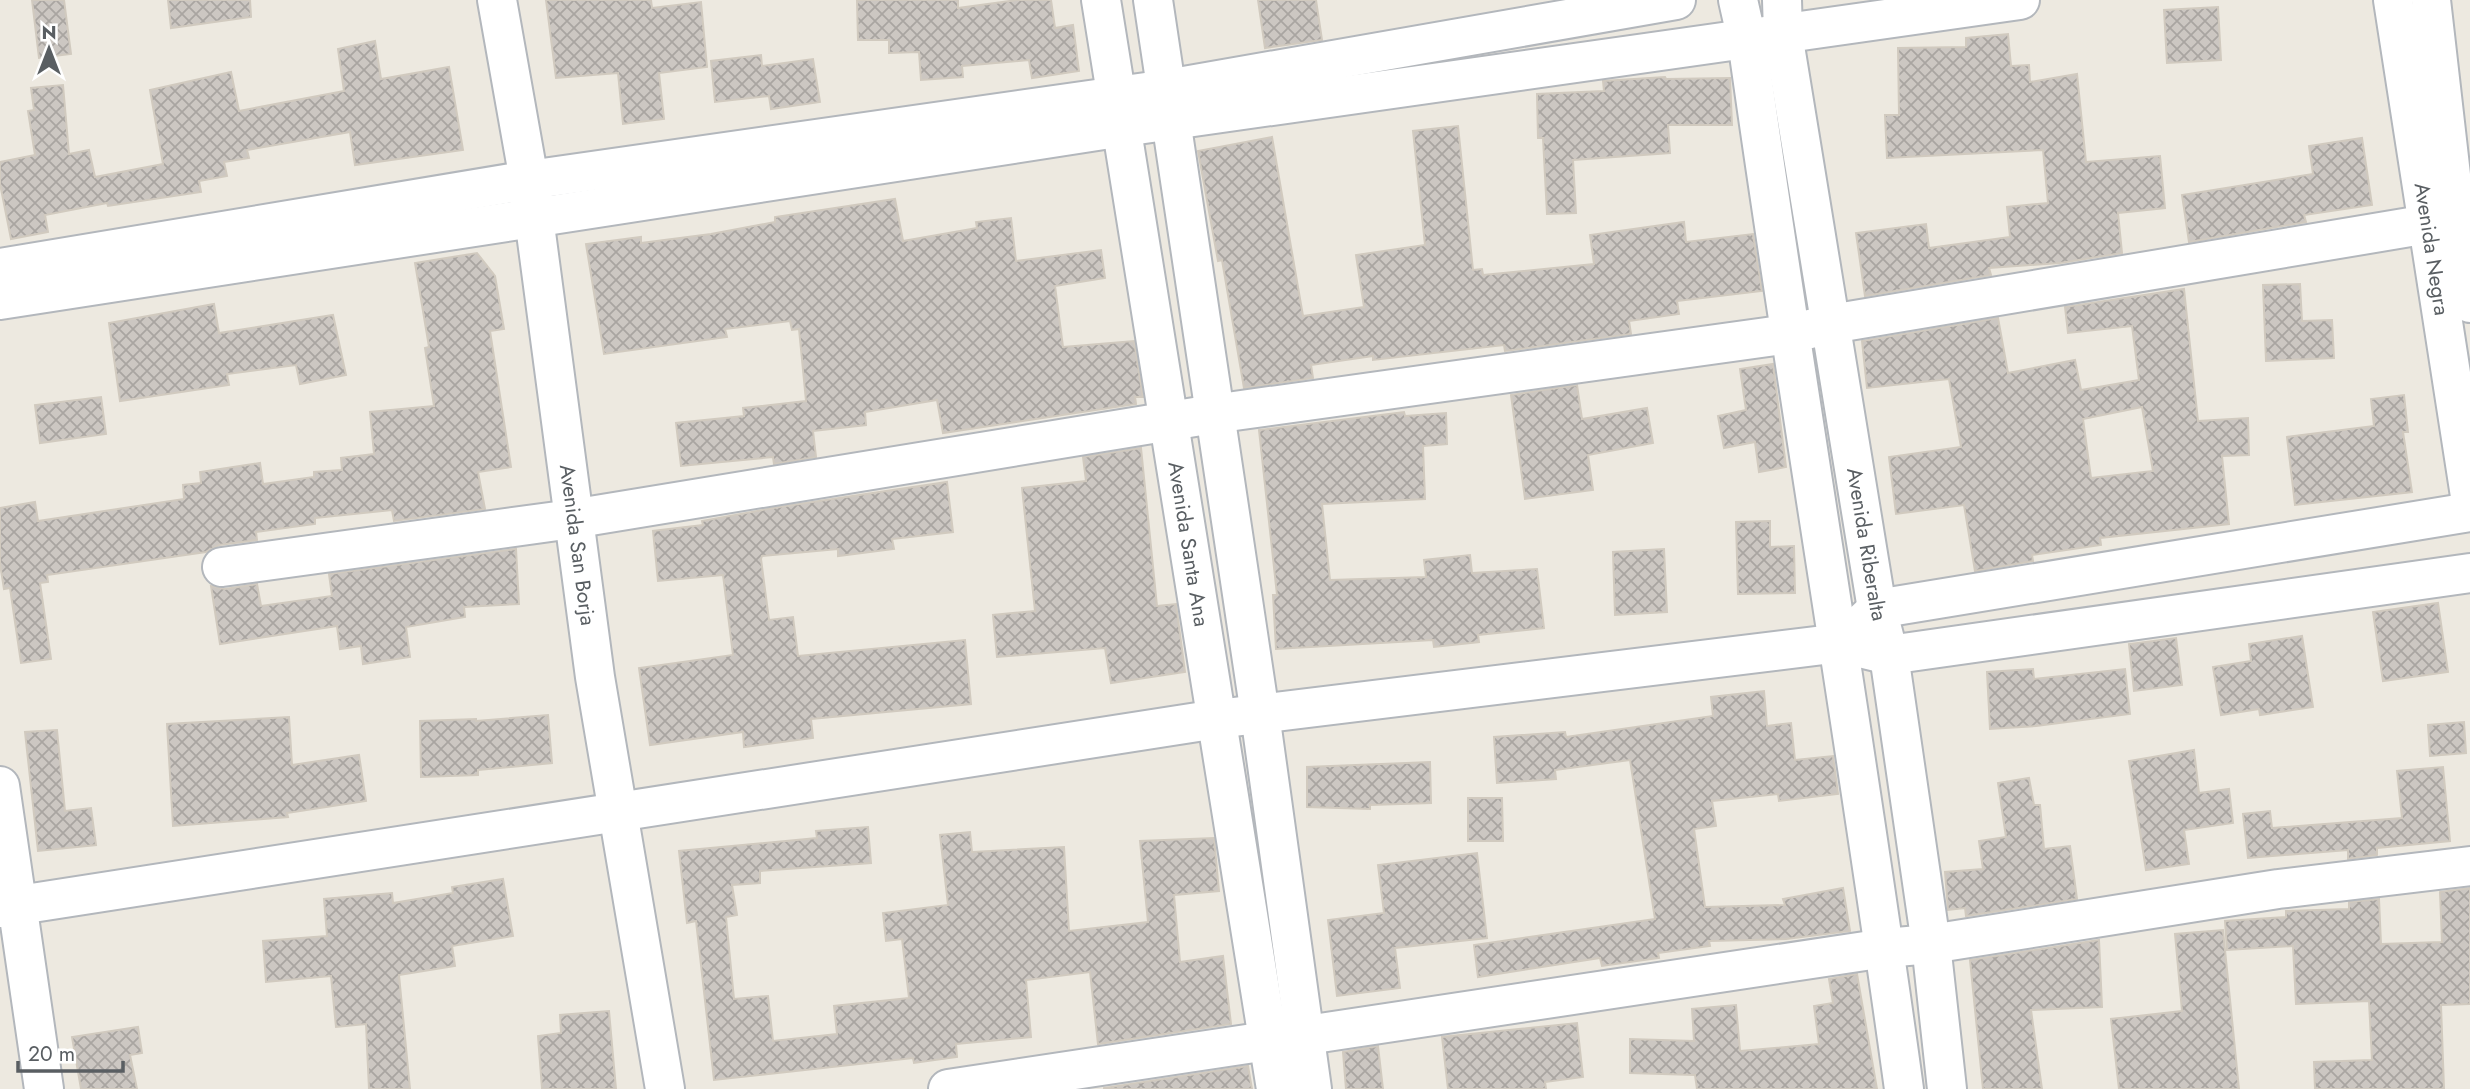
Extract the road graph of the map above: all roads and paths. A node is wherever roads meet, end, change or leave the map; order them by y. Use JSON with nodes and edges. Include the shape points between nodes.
{"nodes":[{"id":1,"x":497,"y":0,"type":"edge"},
{"id":2,"x":1101,"y":0,"type":"edge"},
{"id":3,"x":1153,"y":0,"type":"edge"},
{"id":4,"x":1676,"y":0,"type":"edge"},
{"id":5,"x":1738,"y":0,"type":"edge"},
{"id":6,"x":2020,"y":0,"type":"edge"},
{"id":7,"x":2393,"y":0,"type":"edge"},
{"id":8,"x":2431,"y":0,"type":"edge"},
{"id":9,"x":1771,"y":25,"type":"edge"},
{"id":10,"x":1170,"y":105,"type":"junction"},
{"id":11,"x":1120,"y":112,"type":"junction"},
{"id":12,"x":528,"y":180,"type":"junction"},
{"id":13,"x":533,"y":220,"type":"junction"},
{"id":14,"x":2451,"y":220,"type":"edge"},
{"id":15,"x":0,"y":268,"type":"edge"},
{"id":16,"x":0,"y":300,"type":"edge"},
{"id":17,"x":2470,"y":303,"type":"edge"},
{"id":18,"x":1831,"y":324,"type":"junction"},
{"id":19,"x":1788,"y":334,"type":"junction"},
{"id":20,"x":1213,"y":414,"type":"junction"},
{"id":21,"x":1168,"y":423,"type":"junction"},
{"id":22,"x":2470,"y":496,"type":"edge"},
{"id":23,"x":2470,"y":512,"type":"edge"},
{"id":24,"x":572,"y":519,"type":"junction"},
{"id":25,"x":222,"y":567,"type":"dead end"},
{"id":26,"x":2470,"y":573,"type":"edge"},
{"id":27,"x":1877,"y":609,"type":"junction"},
{"id":28,"x":1840,"y":643,"type":"junction"},
{"id":29,"x":1889,"y":655,"type":"junction"},
{"id":30,"x":1260,"y":714,"type":"junction"},
{"id":31,"x":1217,"y":719,"type":"junction"},
{"id":32,"x":0,"y":786,"type":"edge"},
{"id":33,"x":617,"y":815,"type":"junction"},
{"id":34,"x":2470,"y":866,"type":"edge"},
{"id":35,"x":8,"y":907,"type":"edge"},
{"id":36,"x":1931,"y":944,"type":"junction"},
{"id":37,"x":1885,"y":948,"type":"junction"},
{"id":38,"x":1285,"y":1036,"type":"junction"},
{"id":39,"x":44,"y":1089,"type":"edge"},
{"id":40,"x":665,"y":1089,"type":"edge"},
{"id":41,"x":948,"y":1089,"type":"edge"},
{"id":42,"x":1276,"y":1089,"type":"edge"},
{"id":43,"x":1312,"y":1089,"type":"edge"},
{"id":44,"x":1904,"y":1089,"type":"edge"},
{"id":45,"x":1947,"y":1089,"type":"edge"}],
"edges":[{"from":1,"to":12,"type":"street","name":"Avenida San Borja"},
{"from":2,"to":11,"type":"street","name":"Avenida Santa Ana"},
{"from":3,"to":10,"type":"street","name":"Avenida Santa Ana"},
{"from":4,"to":10,"type":"street"},
{"from":5,"to":9,"type":"street","name":"Avenida Riberalta"},
{"from":6,"to":9,"type":"street"},
{"from":7,"to":14,"type":"street","name":"Avenida Negra"},
{"from":8,"to":14,"type":"street","name":"Avenida Negra"},
{"from":9,"to":10,"type":"street"},
{"from":9,"to":18,"type":"street","name":"Avenida Riberalta"},
{"from":9,"to":19,"type":"street","name":"Avenida Riberalta"},
{"from":10,"to":11,"type":"street"},
{"from":10,"to":20,"type":"street","name":"Avenida Santa Ana"},
{"from":11,"to":12,"type":"street"},
{"from":11,"to":13,"type":"street"},
{"from":11,"to":21,"type":"street","name":"Avenida Santa Ana"},
{"from":12,"to":13,"type":"street","name":"Avenida San Borja"},
{"from":12,"to":15,"type":"street"},
{"from":13,"to":16,"type":"street"},
{"from":13,"to":24,"type":"street","name":"Avenida San Borja"},
{"from":14,"to":17,"type":"street","name":"Avenida Negra"},
{"from":14,"to":18,"type":"street"},
{"from":14,"to":22,"type":"street","name":"Avenida Negra"},
{"from":18,"to":19,"type":"street"},
{"from":18,"to":27,"type":"street","name":"Avenida Riberalta"},
{"from":19,"to":20,"type":"street"},
{"from":19,"to":28,"type":"street","name":"Avenida Riberalta"},
{"from":20,"to":21,"type":"street"},
{"from":20,"to":30,"type":"street","name":"Avenida Santa Ana"},
{"from":21,"to":24,"type":"street"},
{"from":21,"to":31,"type":"street","name":"Avenida Santa Ana"},
{"from":23,"to":27,"type":"street"},
{"from":24,"to":25,"type":"street"},
{"from":24,"to":33,"type":"street","name":"Avenida San Borja"},
{"from":26,"to":29,"type":"street"},
{"from":27,"to":28,"type":"street"},
{"from":27,"to":29,"type":"street","name":"Avenida Riberalta"},
{"from":28,"to":29,"type":"street"},
{"from":28,"to":30,"type":"street"},
{"from":28,"to":37,"type":"street","name":"Avenida Riberalta"},
{"from":29,"to":36,"type":"street","name":"Avenida Riberalta"},
{"from":30,"to":31,"type":"street"},
{"from":30,"to":38,"type":"street","name":"Avenida Santa Ana"},
{"from":31,"to":33,"type":"street"},
{"from":31,"to":38,"type":"street","name":"Avenida Santa Ana"},
{"from":32,"to":35,"type":"street"},
{"from":33,"to":35,"type":"street"},
{"from":33,"to":40,"type":"street","name":"Avenida San Borja"},
{"from":34,"to":36,"type":"street","via":[[2278,889]]},
{"from":35,"to":39,"type":"street"},
{"from":36,"to":37,"type":"street"},
{"from":36,"to":45,"type":"street","name":"Avenida Riberalta"},
{"from":37,"to":38,"type":"street"},
{"from":37,"to":44,"type":"street","name":"Avenida Riberalta"},
{"from":38,"to":41,"type":"street"},
{"from":38,"to":42,"type":"street","name":"Avenida Santa Ana"},
{"from":38,"to":43,"type":"street","name":"Avenida Santa Ana"}]}
